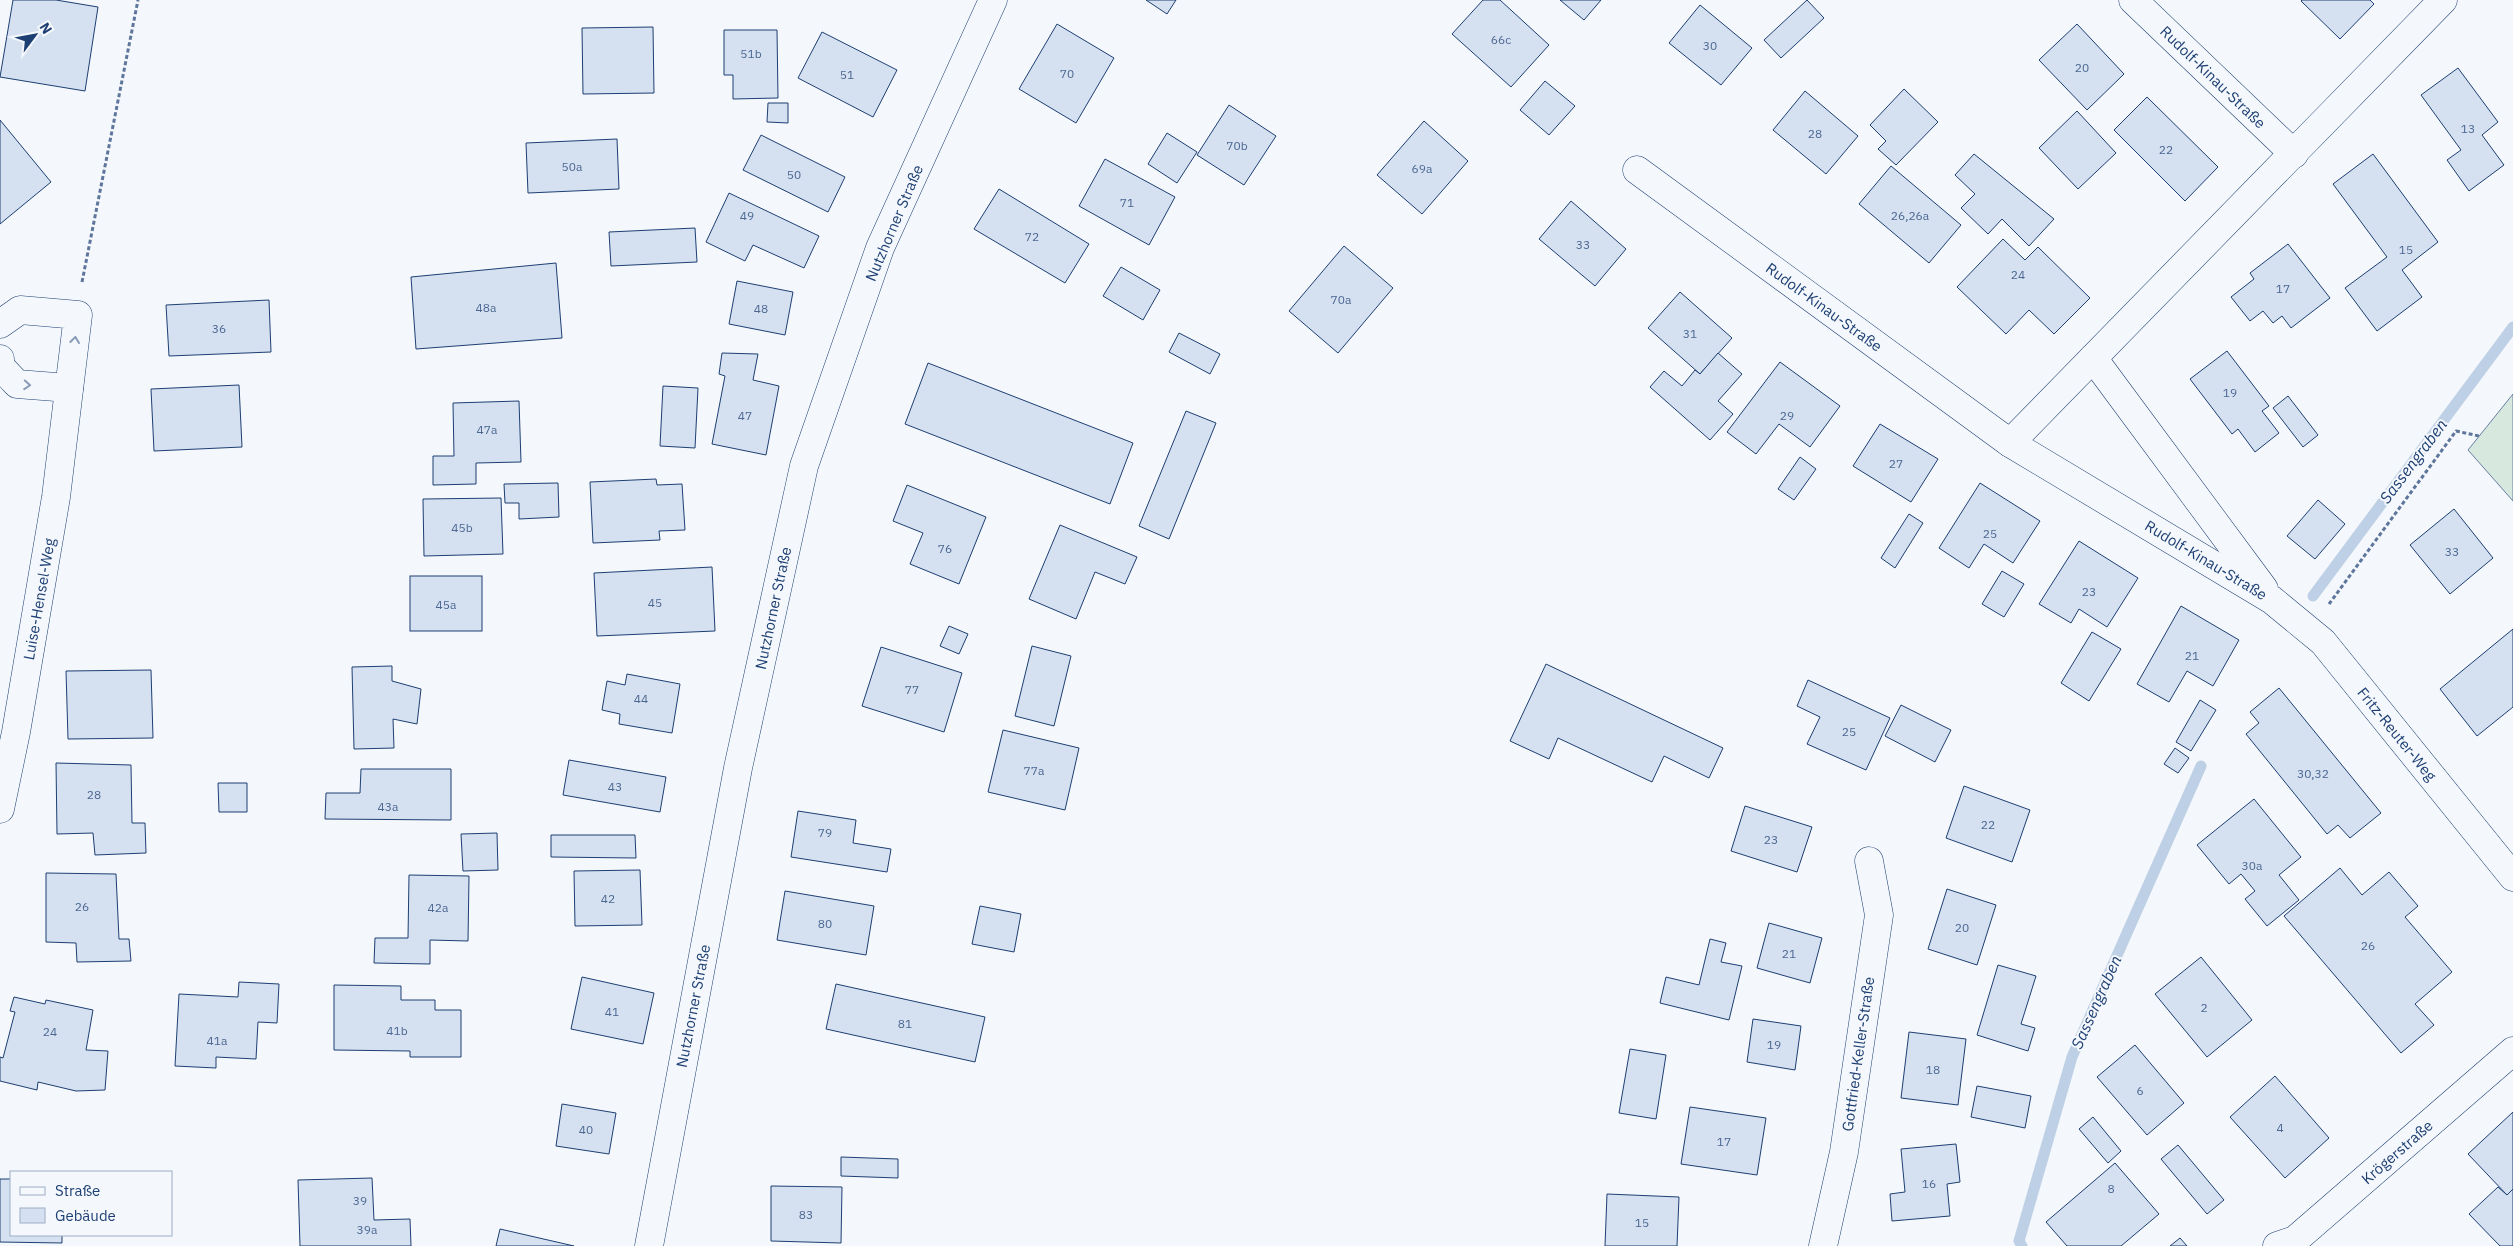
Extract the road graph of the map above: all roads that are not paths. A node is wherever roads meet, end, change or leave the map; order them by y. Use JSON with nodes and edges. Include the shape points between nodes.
{"nodes":[{"id":1,"x":993,"y":0,"type":"edge"},
{"id":2,"x":2133,"y":0,"type":"edge"},
{"id":3,"x":2443,"y":0,"type":"edge"},
{"id":4,"x":2294,"y":154,"type":"junction"},
{"id":5,"x":1637,"y":170,"type":"dead end"},
{"id":6,"x":0,"y":324,"type":"edge"},
{"id":7,"x":2093,"y":358,"type":"junction"},
{"id":8,"x":0,"y":359,"type":"edge"},
{"id":9,"x":69,"y":388,"type":"junction"},
{"id":10,"x":2010,"y":443,"type":"junction"},
{"id":11,"x":2272,"y":600,"type":"junction"},
{"id":12,"x":0,"y":809,"type":"edge"},
{"id":13,"x":1869,"y":861,"type":"dead end"},
{"id":14,"x":2513,"y":877,"type":"edge"},
{"id":15,"x":2513,"y":1051,"type":"edge"},
{"id":16,"x":649,"y":1246,"type":"edge"},
{"id":17,"x":1823,"y":1246,"type":"edge"},
{"id":18,"x":2277,"y":1246,"type":"edge"}],
"edges":[{"from":1,"to":16,"type":"street","name":"Nutzhorner Straße","via":[[880,248],[804,466],[738,768]]},
{"from":2,"to":4,"type":"street","name":"Rudolf-Kinau-Straße"},
{"from":3,"to":4,"type":"street"},
{"from":4,"to":7,"type":"street"},
{"from":5,"to":10,"type":"street","name":"Rudolf-Kinau-Straße"},
{"from":9,"to":6,"type":"street","name":"Luise-Hensel-Weg","one_way":true,"via":[[78,315],[20,310]]},
{"from":7,"to":10,"type":"street"},
{"from":7,"to":11,"type":"street","name":"Rudolf-Kinau-Straße"},
{"from":8,"to":9,"type":"street","one_way":true,"via":[[0,366],[17,384]]},
{"from":9,"to":12,"type":"street","name":"Luise-Hensel-Weg","via":[[56,497]]},
{"from":10,"to":11,"type":"street","name":"Rudolf-Kinau-Straße"},
{"from":11,"to":14,"type":"street","name":"Fritz-Reuter-Weg","via":[[2323,642]]},
{"from":13,"to":17,"type":"street","name":"Gottfried-Keller-Straße","via":[[1879,915],[1844,1152]]},
{"from":15,"to":18,"type":"street","name":"Krögerstraße","via":[[2295,1240]]}]}
